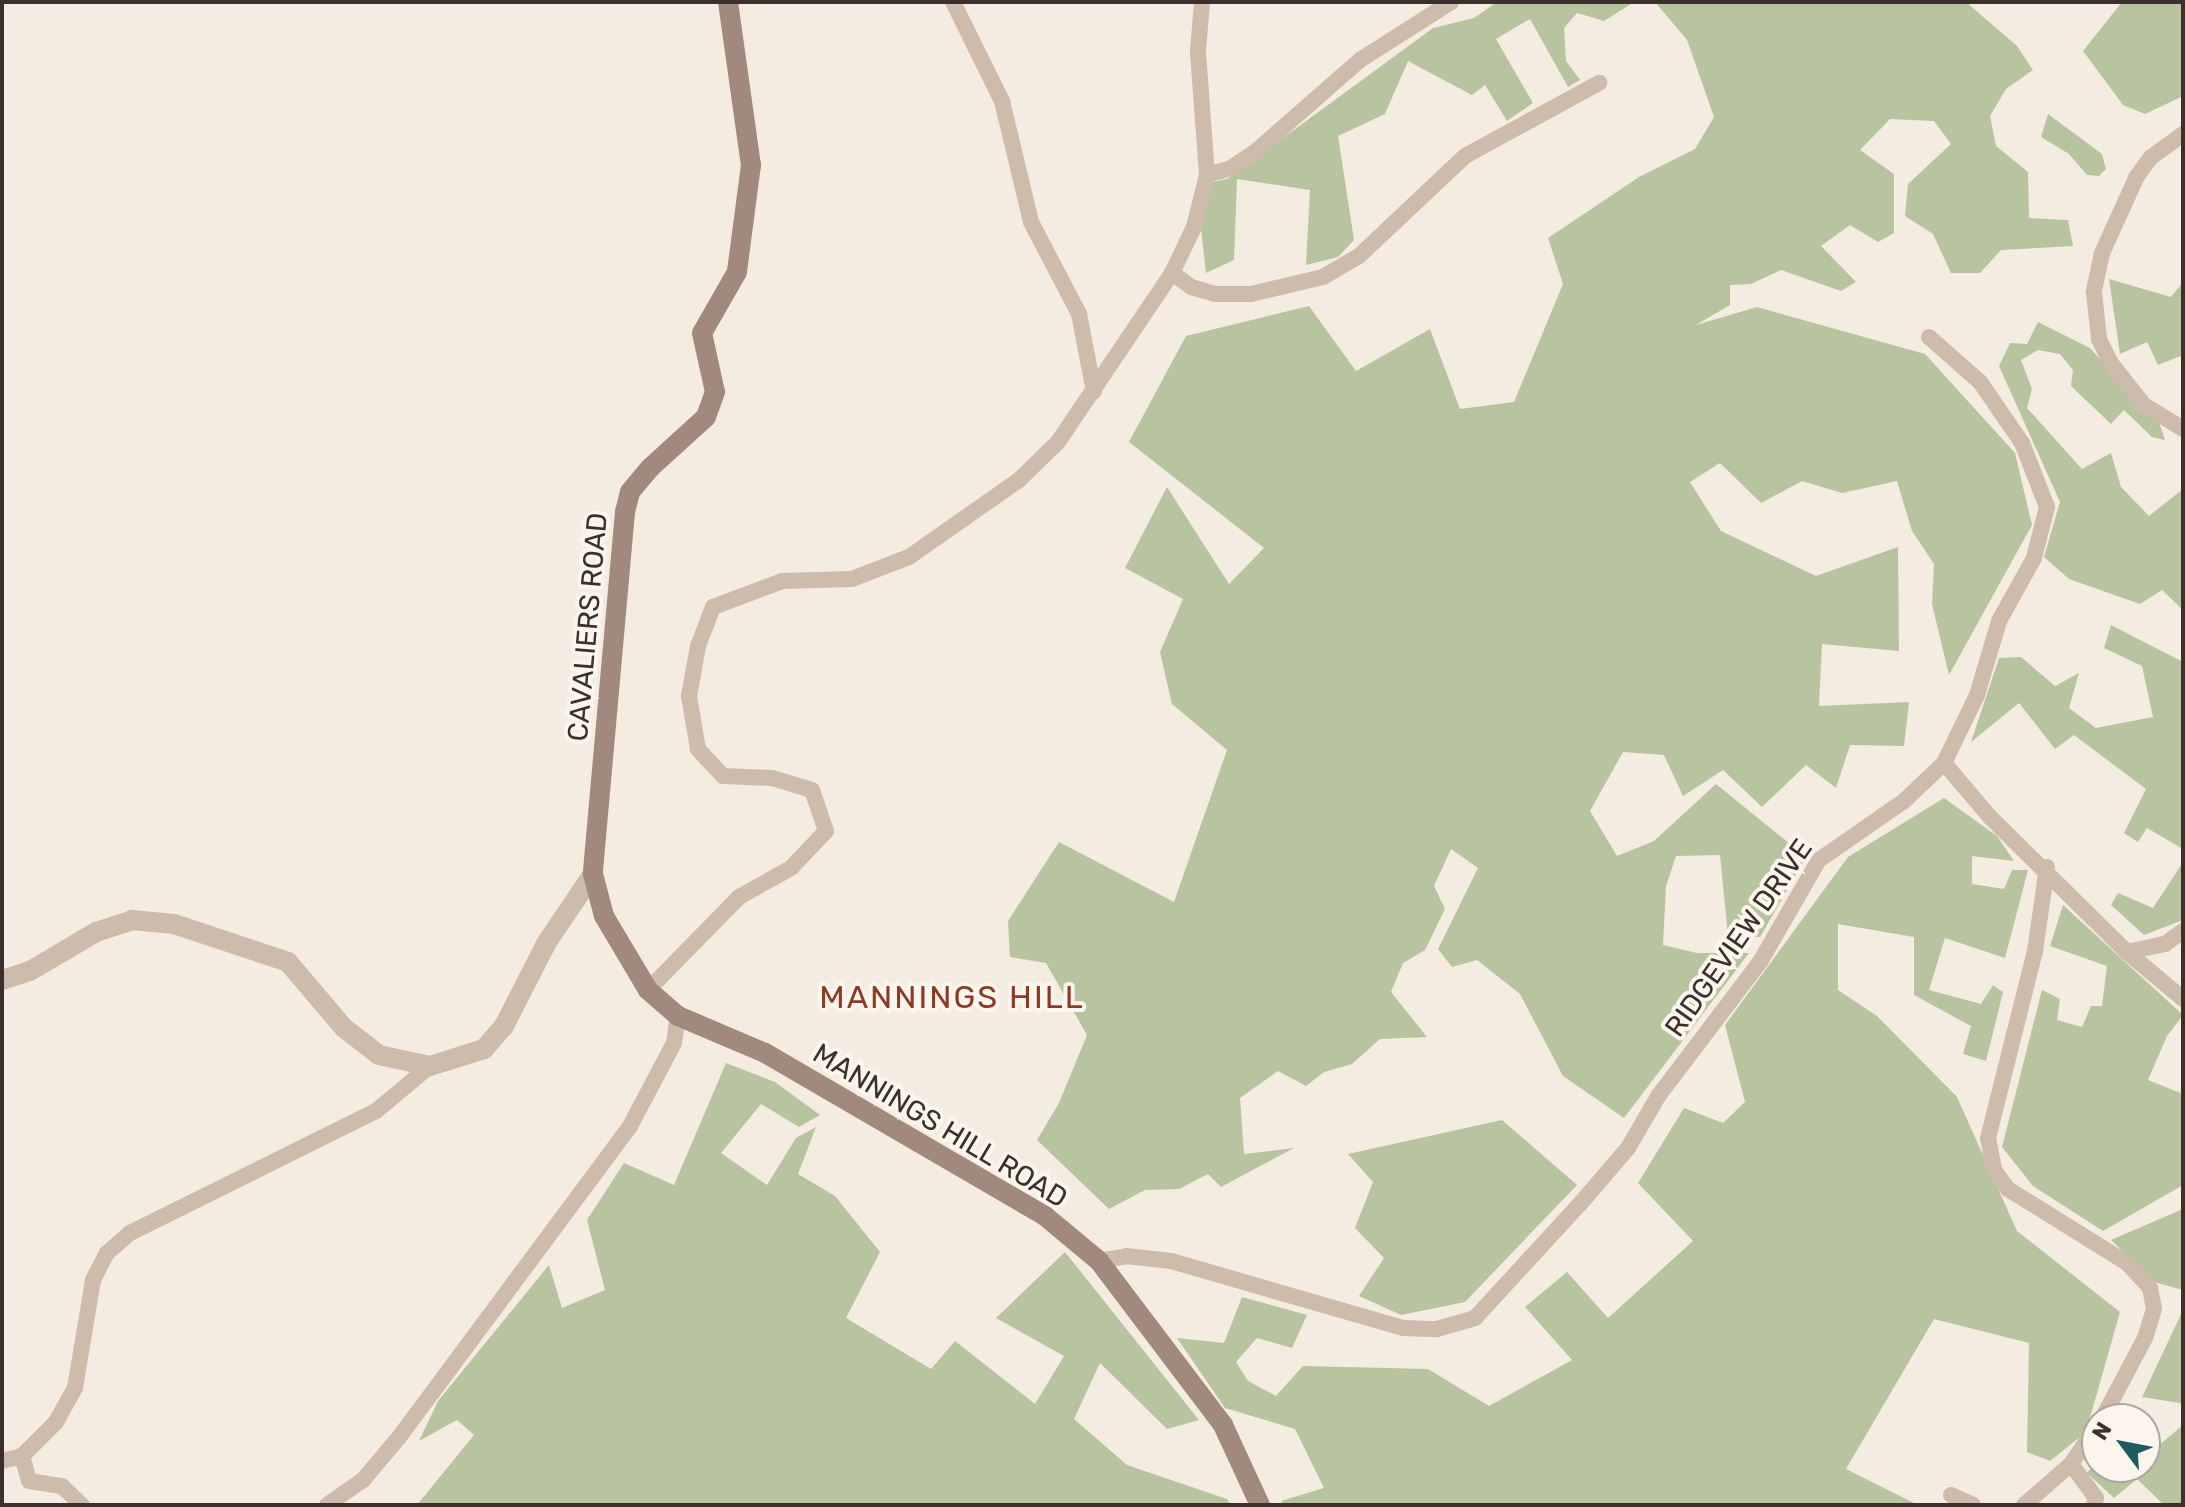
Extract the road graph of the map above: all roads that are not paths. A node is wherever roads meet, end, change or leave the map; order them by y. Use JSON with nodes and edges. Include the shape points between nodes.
{"nodes":[{"id":1,"x":728,"y":2,"type":"edge"},
{"id":2,"x":953,"y":2,"type":"edge"},
{"id":3,"x":1202,"y":2,"type":"edge"},
{"id":4,"x":1451,"y":2,"type":"edge"},
{"id":5,"x":1599,"y":83,"type":"dead end"},
{"id":6,"x":2183,"y":134,"type":"edge"},
{"id":7,"x":1207,"y":175,"type":"junction"},
{"id":8,"x":1172,"y":273,"type":"junction"},
{"id":9,"x":1929,"y":337,"type":"dead end"},
{"id":10,"x":1094,"y":392,"type":"junction"},
{"id":11,"x":2183,"y":429,"type":"edge"},
{"id":12,"x":1944,"y":763,"type":"junction"},
{"id":13,"x":2047,"y":867,"type":"junction"},
{"id":14,"x":593,"y":874,"type":"junction"},
{"id":15,"x":2183,"y":931,"type":"edge"},
{"id":16,"x":2127,"y":952,"type":"junction"},
{"id":17,"x":2,"y":980,"type":"edge"},
{"id":18,"x":648,"y":990,"type":"junction"},
{"id":19,"x":2183,"y":999,"type":"edge"},
{"id":20,"x":678,"y":1016,"type":"junction"},
{"id":21,"x":430,"y":1066,"type":"junction"},
{"id":22,"x":1099,"y":1261,"type":"junction"},
{"id":23,"x":2110,"y":1403,"type":"edge"},
{"id":24,"x":2081,"y":1449,"type":"edge"},
{"id":25,"x":22,"y":1456,"type":"junction"},
{"id":26,"x":2,"y":1461,"type":"edge"},
{"id":27,"x":2071,"y":1464,"type":"junction"},
{"id":28,"x":1951,"y":1495,"type":"dead end"},
{"id":29,"x":82,"y":1505,"type":"edge"},
{"id":30,"x":327,"y":1505,"type":"edge"},
{"id":31,"x":1260,"y":1505,"type":"edge"},
{"id":32,"x":1973,"y":1505,"type":"edge"},
{"id":33,"x":2024,"y":1505,"type":"edge"},
{"id":34,"x":2094,"y":1505,"type":"edge"}],
"edges":[{"from":1,"to":14,"type":"main road","name":"CAVALIERS ROAD","via":[[751,165],[737,272],[702,333],[715,392],[706,417],[650,468],[630,492],[625,512]]},
{"from":2,"to":10,"type":"street","via":[[1002,101],[1031,222],[1079,314]]},
{"from":3,"to":7,"type":"street","via":[[1198,51]]},
{"from":4,"to":7,"type":"street","via":[[1360,60],[1255,152],[1231,168]]},
{"from":5,"to":8,"type":"street","via":[[1465,156],[1359,256],[1323,277],[1251,294],[1215,294],[1191,287]]},
{"from":6,"to":11,"type":"street","via":[[2151,157],[2137,176],[2102,253],[2094,292],[2099,339],[2110,362],[2144,405]]},
{"from":7,"to":8,"type":"street","via":[[1194,227]]},
{"from":8,"to":10,"type":"street"},
{"from":9,"to":12,"type":"street","name":"RIDGEVIEW DRIVE","via":[[1980,382],[2022,443],[2047,507],[2034,558],[1999,621],[1977,695]]},
{"from":10,"to":18,"type":"street","via":[[1058,442],[1019,480],[909,557],[852,579],[782,581],[713,607],[698,646],[689,696],[698,749],[723,776],[772,778],[812,790],[826,831],[791,868],[739,897]]},
{"from":12,"to":13,"type":"street","via":[[1990,817]]},
{"from":12,"to":22,"type":"street","name":"RIDGEVIEW DRIVE","via":[[1904,801],[1819,860],[1760,962],[1659,1095],[1628,1148],[1475,1318],[1437,1329],[1403,1328],[1171,1261],[1126,1256]]},
{"from":13,"to":16,"type":"street"},
{"from":13,"to":23,"type":"street","via":[[2035,951],[1988,1138],[1994,1170],[2008,1189],[2127,1263],[2150,1288],[2154,1309],[2145,1338]]},
{"from":14,"to":18,"type":"main road","name":"MANNINGS HILL ROAD","via":[[604,916]]},
{"from":14,"to":21,"type":"street","via":[[547,942],[504,1026],[484,1049]]},
{"from":15,"to":16,"type":"street","via":[[2165,944]]},
{"from":16,"to":19,"type":"street"},
{"from":17,"to":21,"type":"street","via":[[30,971],[96,932],[132,920],[174,924],[288,962],[344,1028],[379,1055]]},
{"from":18,"to":20,"type":"main road","name":"MANNINGS HILL ROAD"},
{"from":20,"to":22,"type":"main road","name":"MANNINGS HILL ROAD","via":[[765,1053],[1045,1216]]},
{"from":20,"to":30,"type":"street","via":[[674,1043],[629,1128],[400,1436],[363,1480]]},
{"from":21,"to":25,"type":"street","via":[[376,1111],[130,1233],[107,1253],[93,1280],[75,1388],[56,1422]]},
{"from":22,"to":31,"type":"main road","name":"MANNINGS HILL ROAD","via":[[1223,1425]]},
{"from":24,"to":27,"type":"street"},
{"from":25,"to":26,"type":"street"},
{"from":25,"to":29,"type":"street","via":[[29,1481],[62,1486]]},
{"from":27,"to":33,"type":"street"},
{"from":27,"to":34,"type":"street","via":[[2096,1498]]},
{"from":28,"to":32,"type":"street"}]}
